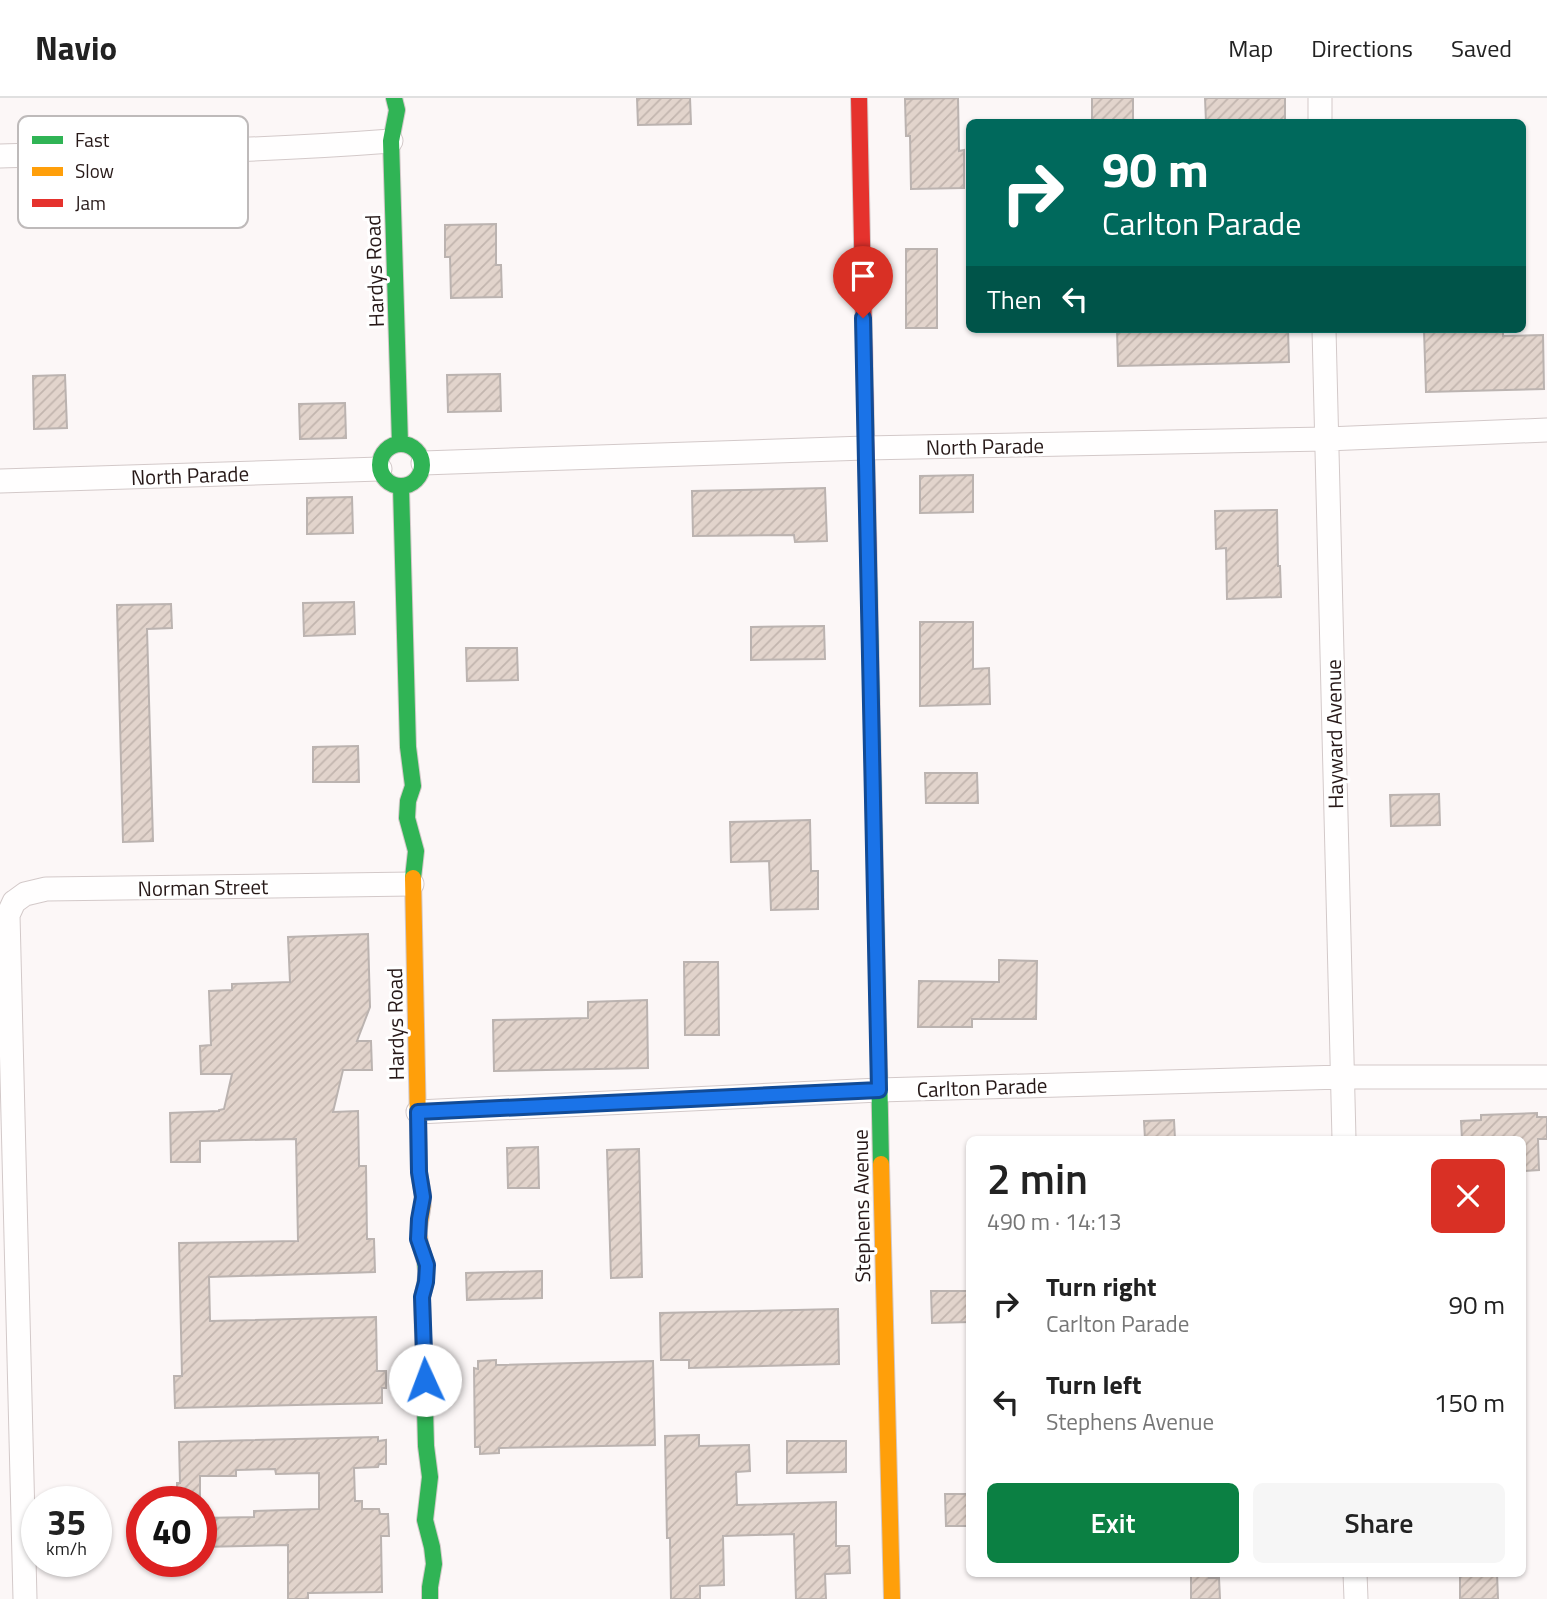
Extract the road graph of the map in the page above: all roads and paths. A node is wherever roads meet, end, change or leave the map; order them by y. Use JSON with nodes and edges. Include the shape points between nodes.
{"nodes":[{"id":1,"x":394,"y":98,"type":"edge"},
{"id":2,"x":859,"y":98,"type":"edge"},
{"id":3,"x":1320,"y":98,"type":"edge"},
{"id":4,"x":1320,"y":119,"type":"edge"},
{"id":5,"x":391,"y":141,"type":"junction"},
{"id":6,"x":248,"y":149,"type":"edge"},
{"id":7,"x":18,"y":155,"type":"edge"},
{"id":8,"x":0,"y":156,"type":"edge"},
{"id":9,"x":1324,"y":333,"type":"edge"},
{"id":10,"x":1547,"y":430,"type":"edge"},
{"id":11,"x":1327,"y":439,"type":"junction"},
{"id":12,"x":400,"y":444,"type":"junction"},
{"id":13,"x":865,"y":449,"type":"junction"},
{"id":14,"x":423,"y":463,"type":"junction"},
{"id":15,"x":380,"y":469,"type":"junction"},
{"id":16,"x":0,"y":481,"type":"edge"},
{"id":17,"x":401,"y":487,"type":"junction"},
{"id":18,"x":412,"y":884,"type":"junction"},
{"id":19,"x":7,"y":898,"type":"edge"},
{"id":20,"x":1343,"y":1077,"type":"junction"},
{"id":21,"x":1547,"y":1077,"type":"edge"},
{"id":22,"x":879,"y":1090,"type":"junction"},
{"id":23,"x":418,"y":1112,"type":"junction"},
{"id":24,"x":1344,"y":1136,"type":"edge"},
{"id":25,"x":1355,"y":1577,"type":"edge"},
{"id":26,"x":25,"y":1599,"type":"edge"},
{"id":27,"x":430,"y":1599,"type":"edge"},
{"id":28,"x":892,"y":1599,"type":"edge"},
{"id":29,"x":1356,"y":1599,"type":"edge"}],
"edges":[{"from":1,"to":5,"type":"street","name":"Hardys Road","via":[[397,110]]},
{"from":2,"to":13,"type":"street","name":"Stephens Avenue"},
{"from":3,"to":4,"type":"street"},
{"from":5,"to":6,"type":"street"},
{"from":5,"to":12,"type":"street","name":"Hardys Road"},
{"from":7,"to":8,"type":"street"},
{"from":9,"to":11,"type":"street","name":"Hayward Avenue"},
{"from":10,"to":11,"type":"street","name":"North Parade"},
{"from":11,"to":13,"type":"street","name":"North Parade"},
{"from":11,"to":20,"type":"street","name":"Hayward Avenue"},
{"from":12,"to":14,"type":"street","via":[[419,453]]},
{"from":12,"to":15,"type":"street","via":[[388,448]]},
{"from":13,"to":14,"type":"street","name":"North Parade"},
{"from":13,"to":22,"type":"street","name":"Stephens Avenue"},
{"from":14,"to":17,"type":"street","via":[[413,484]]},
{"from":15,"to":16,"type":"street","name":"North Parade"},
{"from":15,"to":17,"type":"street","via":[[391,485]]},
{"from":17,"to":18,"type":"street","name":"Hardys Road","via":[[412,786],[407,818],[416,851]]},
{"from":18,"to":19,"type":"street","name":"Norman Street","via":[[46,889]]},
{"from":18,"to":23,"type":"street","name":"Hardys Road"},
{"from":19,"to":26,"type":"street"},
{"from":20,"to":21,"type":"street","name":"Carlton Parade"},
{"from":20,"to":22,"type":"street","name":"Carlton Parade"},
{"from":20,"to":24,"type":"street","name":"Hayward Avenue"},
{"from":22,"to":23,"type":"street","name":"Carlton Parade"},
{"from":22,"to":28,"type":"street","name":"Stephens Avenue"},
{"from":23,"to":27,"type":"street","name":"Hardys Road","via":[[423,1197],[418,1239],[427,1265],[422,1297],[430,1477],[425,1520],[434,1564]]},
{"from":25,"to":29,"type":"street"}]}
